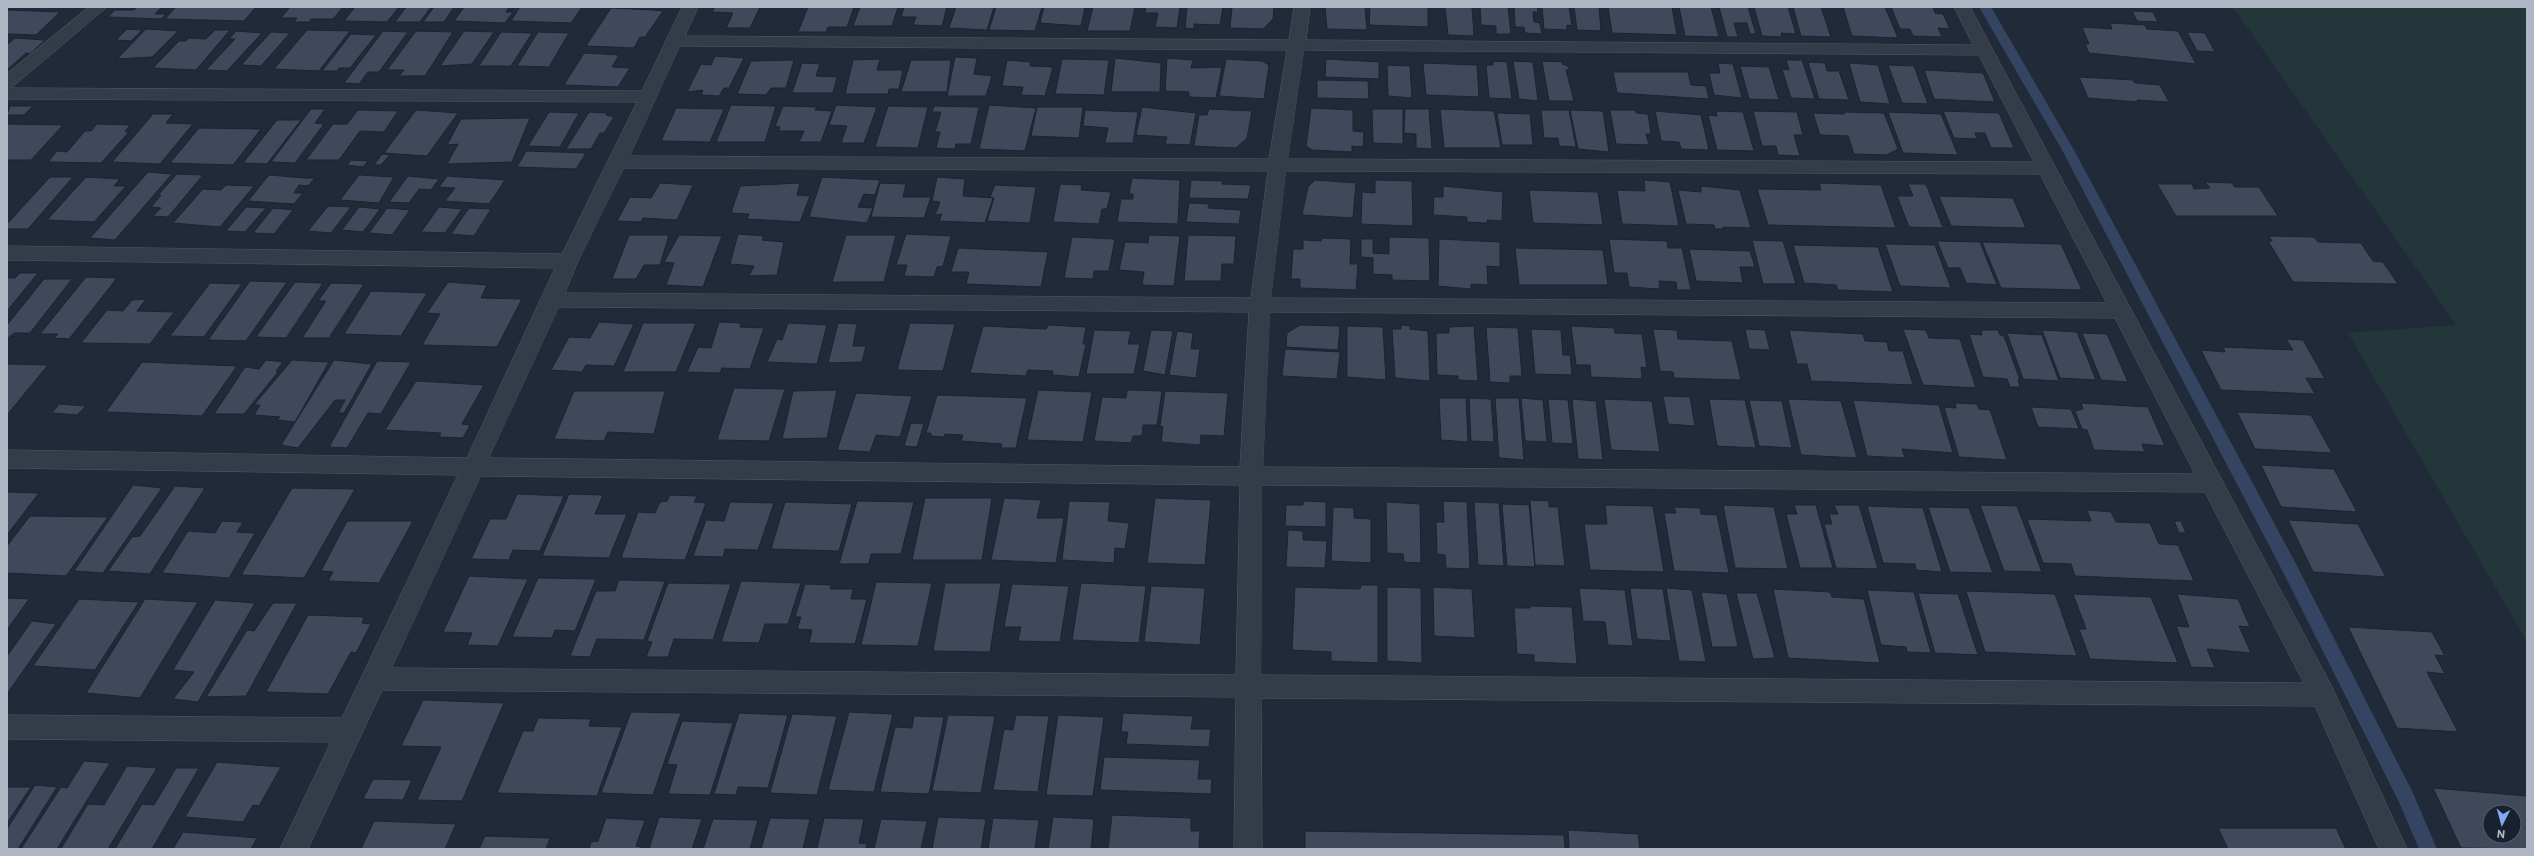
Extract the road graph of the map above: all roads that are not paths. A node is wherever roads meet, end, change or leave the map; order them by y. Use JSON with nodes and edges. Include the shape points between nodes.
{"nodes":[{"id":1,"x":99,"y":7,"type":"edge"},
{"id":2,"x":690,"y":7,"type":"edge"},
{"id":3,"x":1302,"y":7,"type":"edge"},
{"id":4,"x":1962,"y":7,"type":"edge"},
{"id":5,"x":674,"y":41,"type":"junction"},
{"id":6,"x":1297,"y":46,"type":"junction"},
{"id":7,"x":1986,"y":50,"type":"junction"},
{"id":8,"x":7,"y":83,"type":"edge"},
{"id":9,"x":7,"y":92,"type":"edge"},
{"id":10,"x":648,"y":97,"type":"junction"},
{"id":11,"x":618,"y":162,"type":"junction"},
{"id":12,"x":1276,"y":164,"type":"junction"},
{"id":13,"x":2048,"y":168,"type":"junction"},
{"id":14,"x":7,"y":253,"type":"edge"},
{"id":15,"x":568,"y":261,"type":"junction"},
{"id":16,"x":552,"y":300,"type":"junction"},
{"id":17,"x":1260,"y":304,"type":"junction"},
{"id":18,"x":2123,"y":310,"type":"junction"},
{"id":19,"x":7,"y":459,"type":"edge"},
{"id":20,"x":472,"y":468,"type":"junction"},
{"id":21,"x":1250,"y":477,"type":"junction"},
{"id":22,"x":2210,"y":483,"type":"junction"},
{"id":23,"x":374,"y":679,"type":"junction"},
{"id":24,"x":1249,"y":686,"type":"junction"},
{"id":25,"x":2323,"y":695,"type":"junction"},
{"id":26,"x":7,"y":727,"type":"edge"},
{"id":27,"x":350,"y":730,"type":"junction"},
{"id":28,"x":294,"y":849,"type":"edge"},
{"id":29,"x":1248,"y":849,"type":"edge"},
{"id":30,"x":2393,"y":849,"type":"edge"}],
"edges":[{"from":1,"to":8,"type":"street"},
{"from":2,"to":5,"type":"street"},
{"from":3,"to":6,"type":"street"},
{"from":4,"to":7,"type":"street"},
{"from":5,"to":6,"type":"street"},
{"from":5,"to":10,"type":"street"},
{"from":6,"to":7,"type":"street"},
{"from":6,"to":12,"type":"street"},
{"from":7,"to":13,"type":"street"},
{"from":9,"to":10,"type":"street"},
{"from":10,"to":11,"type":"street"},
{"from":11,"to":12,"type":"street"},
{"from":11,"to":15,"type":"street"},
{"from":12,"to":13,"type":"street"},
{"from":12,"to":17,"type":"street"},
{"from":13,"to":18,"type":"street"},
{"from":14,"to":15,"type":"street"},
{"from":15,"to":16,"type":"street"},
{"from":16,"to":17,"type":"street"},
{"from":16,"to":20,"type":"street"},
{"from":17,"to":18,"type":"street"},
{"from":17,"to":21,"type":"street"},
{"from":18,"to":22,"type":"street"},
{"from":19,"to":20,"type":"street"},
{"from":20,"to":21,"type":"street"},
{"from":20,"to":23,"type":"street"},
{"from":21,"to":22,"type":"street"},
{"from":21,"to":24,"type":"street"},
{"from":22,"to":25,"type":"street"},
{"from":23,"to":24,"type":"street"},
{"from":23,"to":27,"type":"street"},
{"from":24,"to":25,"type":"street"},
{"from":24,"to":29,"type":"street"},
{"from":25,"to":30,"type":"street"},
{"from":26,"to":27,"type":"street"},
{"from":27,"to":28,"type":"street"}]}
